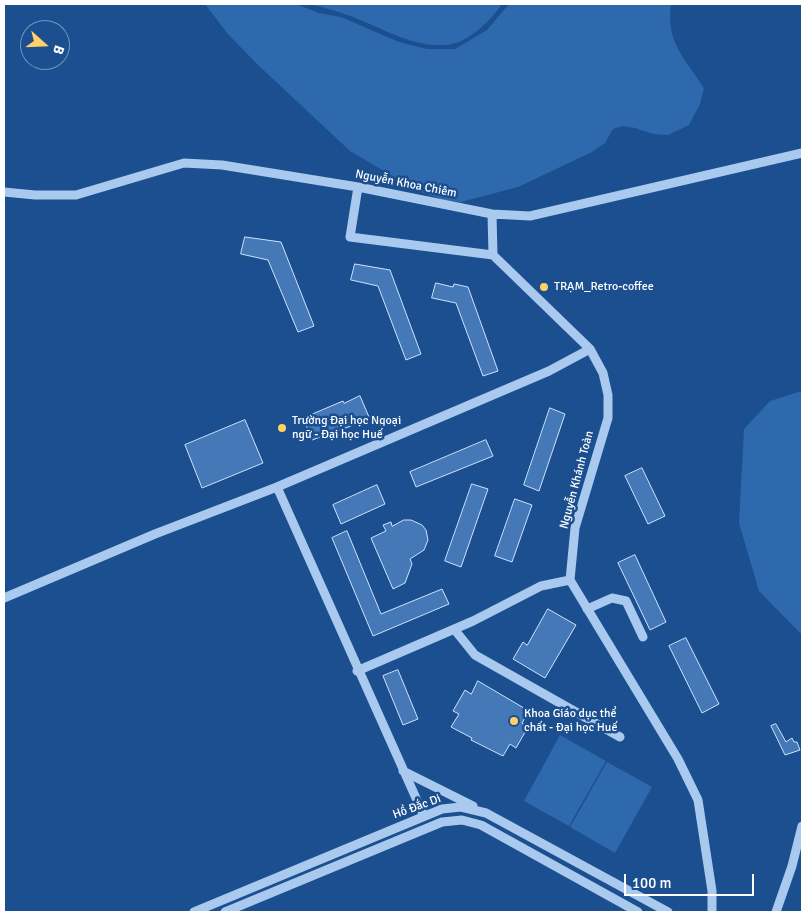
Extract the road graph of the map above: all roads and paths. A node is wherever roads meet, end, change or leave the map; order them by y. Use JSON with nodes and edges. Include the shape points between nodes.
{"nodes":[{"id":1,"x":802,"y":153,"type":"edge"},
{"id":2,"x":358,"y":186,"type":"junction"},
{"id":3,"x":4,"y":192,"type":"edge"},
{"id":4,"x":492,"y":214,"type":"junction"},
{"id":5,"x":493,"y":255,"type":"junction"},
{"id":6,"x":590,"y":349,"type":"junction"},
{"id":7,"x":277,"y":487,"type":"junction"},
{"id":8,"x":570,"y":580,"type":"junction"},
{"id":9,"x":4,"y":598,"type":"edge"},
{"id":10,"x":587,"y":609,"type":"junction"},
{"id":11,"x":454,"y":629,"type":"junction"},
{"id":12,"x":643,"y":637,"type":"dead end"},
{"id":13,"x":357,"y":670,"type":"junction"},
{"id":14,"x":620,"y":736,"type":"dead end"},
{"id":15,"x":403,"y":771,"type":"junction"},
{"id":16,"x":461,"y":807,"type":"junction"},
{"id":17,"x":486,"y":813,"type":"junction"},
{"id":18,"x":424,"y":816,"type":"junction"},
{"id":19,"x":462,"y":820,"type":"junction"},
{"id":20,"x":802,"y":826,"type":"edge"},
{"id":21,"x":394,"y":829,"type":"junction"},
{"id":22,"x":399,"y":840,"type":"junction"},
{"id":23,"x":240,"y":893,"type":"junction"},
{"id":24,"x":244,"y":904,"type":"junction"},
{"id":25,"x":194,"y":912,"type":"edge"},
{"id":26,"x":225,"y":912,"type":"edge"},
{"id":27,"x":637,"y":912,"type":"edge"},
{"id":28,"x":668,"y":912,"type":"edge"},
{"id":29,"x":712,"y":912,"type":"edge"},
{"id":30,"x":776,"y":912,"type":"edge"}],
"edges":[{"from":1,"to":4,"type":"street","name":"Nguyễn Khoa Chiêm","via":[[538,214]]},
{"from":2,"to":3,"type":"street","name":"Nguyễn Khoa Chiêm","via":[[222,165],[184,163],[76,195]]},
{"from":2,"to":4,"type":"street","name":"Nguyễn Khoa Chiêm"},
{"from":2,"to":5,"type":"street","via":[[350,238]]},
{"from":4,"to":5,"type":"street"},
{"from":5,"to":6,"type":"street","name":"Nguyễn Khánh Toàn"},
{"from":6,"to":7,"type":"street","via":[[549,370]]},
{"from":6,"to":8,"type":"street","name":"Nguyễn Khánh Toàn","via":[[603,373],[608,395],[608,418],[575,528]]},
{"from":7,"to":9,"type":"street"},
{"from":7,"to":13,"type":"street"},
{"from":8,"to":10,"type":"street"},
{"from":8,"to":11,"type":"street","via":[[540,586]]},
{"from":10,"to":12,"type":"street","via":[[612,598],[626,602]]},
{"from":10,"to":29,"type":"street","via":[[678,759],[698,800],[712,891]]},
{"from":11,"to":13,"type":"street"},
{"from":11,"to":14,"type":"street","via":[[476,654]]},
{"from":13,"to":15,"type":"street"},
{"from":15,"to":17,"type":"street"},
{"from":15,"to":18,"type":"street"},
{"from":16,"to":17,"type":"street","name":"Hồ Đắc Di"},
{"from":16,"to":18,"type":"street","name":"Hồ Đắc Di","via":[[442,809]]},
{"from":16,"to":19,"type":"street"},
{"from":17,"to":28,"type":"street","name":"Hồ Đắc Di"},
{"from":18,"to":21,"type":"street","name":"Hồ Đắc Di"},
{"from":19,"to":22,"type":"street","name":"Hồ Đắc Di","via":[[442,822]]},
{"from":19,"to":27,"type":"street","name":"Hồ Đắc Di","via":[[481,826]]},
{"from":20,"to":30,"type":"street"},
{"from":21,"to":22,"type":"street"},
{"from":21,"to":23,"type":"street","name":"Hồ Đắc Di"},
{"from":22,"to":24,"type":"street","name":"Hồ Đắc Di"},
{"from":23,"to":24,"type":"street"},
{"from":23,"to":25,"type":"street","name":"Hồ Đắc Di"},
{"from":24,"to":26,"type":"street","name":"Hồ Đắc Di"}]}
